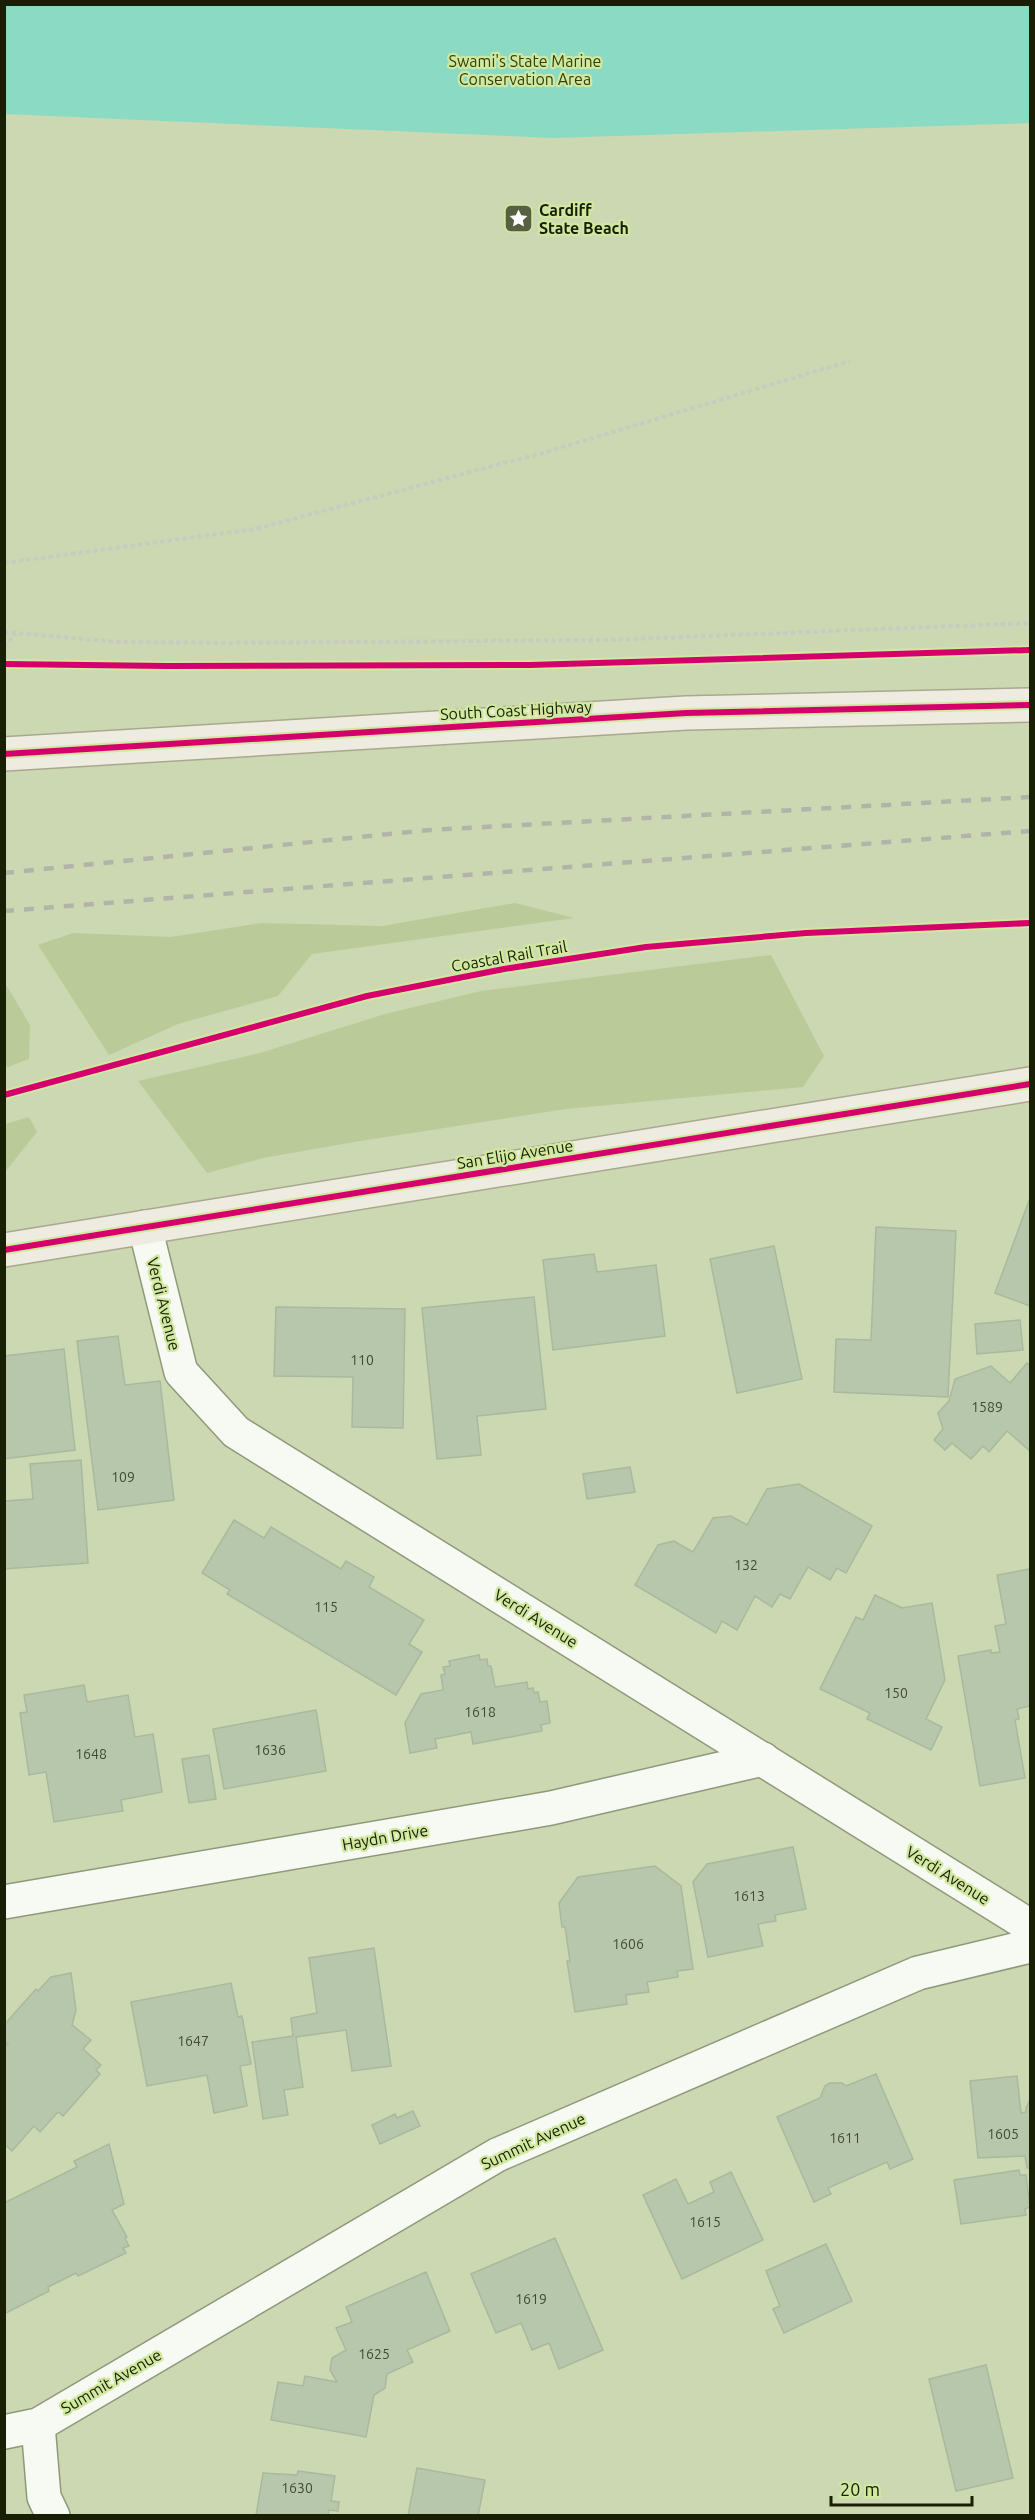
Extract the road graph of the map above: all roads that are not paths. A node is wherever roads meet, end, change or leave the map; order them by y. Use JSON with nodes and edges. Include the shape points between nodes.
{"nodes":[{"id":1,"x":1030,"y":705,"type":"edge"},
{"id":2,"x":4,"y":754,"type":"edge"},
{"id":3,"x":1030,"y":1084,"type":"edge"},
{"id":4,"x":145,"y":1227,"type":"junction"},
{"id":5,"x":4,"y":1251,"type":"edge"},
{"id":6,"x":764,"y":1759,"type":"junction"},
{"id":7,"x":4,"y":1902,"type":"edge"},
{"id":8,"x":1030,"y":1926,"type":"edge"},
{"id":9,"x":1030,"y":1946,"type":"edge"},
{"id":10,"x":38,"y":2425,"type":"junction"},
{"id":11,"x":4,"y":2432,"type":"edge"},
{"id":12,"x":53,"y":2516,"type":"edge"}],
"edges":[{"from":1,"to":2,"type":"main road","name":"South Coast Highway","via":[[686,713]]},
{"from":3,"to":4,"type":"main road","name":"San Elijo Avenue"},
{"from":4,"to":5,"type":"main road","name":"San Elijo Avenue"},
{"from":4,"to":6,"type":"street","name":"Verdi Avenue","via":[[181,1371],[236,1432]]},
{"from":6,"to":7,"type":"street","name":"Haydn Drive","via":[[551,1808]]},
{"from":6,"to":8,"type":"street","name":"Verdi Avenue"},
{"from":9,"to":10,"type":"street","name":"Summit Avenue","via":[[918,1973],[497,2155]]},
{"from":10,"to":11,"type":"street","name":"Summit Avenue"},
{"from":10,"to":12,"type":"street","via":[[44,2497]]}]}
